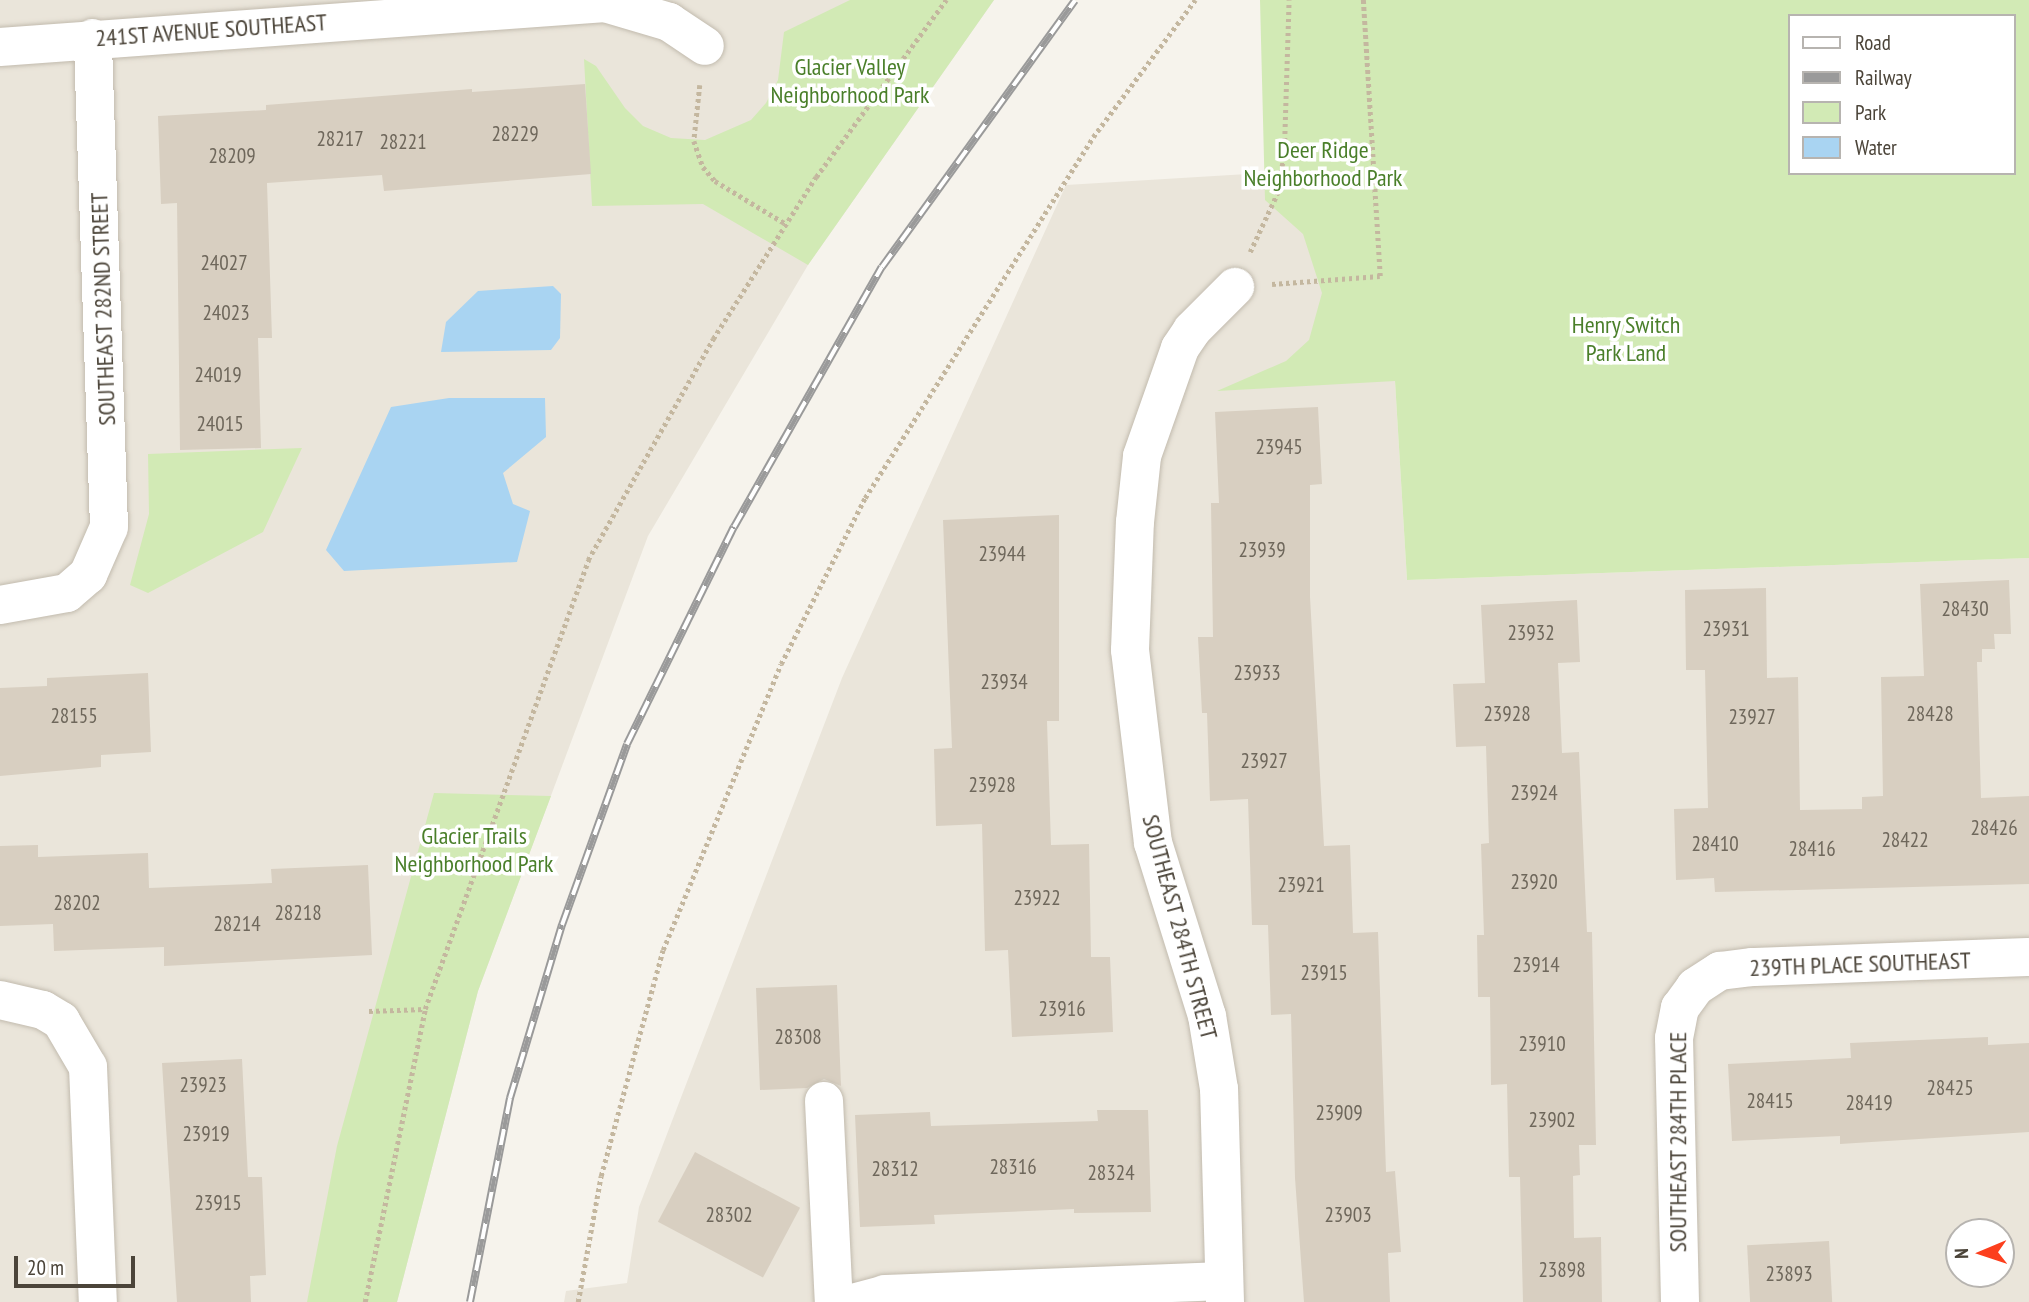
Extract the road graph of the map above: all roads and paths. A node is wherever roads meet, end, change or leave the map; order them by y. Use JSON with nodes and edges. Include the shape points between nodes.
{"nodes":[{"id":1,"x":946,"y":0,"type":"edge"},
{"id":2,"x":1195,"y":0,"type":"edge"},
{"id":3,"x":1289,"y":0,"type":"edge"},
{"id":4,"x":1363,"y":0,"type":"edge"},
{"id":5,"x":93,"y":38,"type":"junction"},
{"id":6,"x":705,"y":46,"type":"joint"},
{"id":7,"x":0,"y":47,"type":"edge"},
{"id":8,"x":786,"y":224,"type":"junction"},
{"id":9,"x":1235,"y":287,"type":"junction"},
{"id":10,"x":0,"y":606,"type":"edge"},
{"id":11,"x":2029,"y":957,"type":"edge"},
{"id":12,"x":1695,"y":987,"type":"joint"},
{"id":13,"x":0,"y":1000,"type":"edge"},
{"id":14,"x":425,"y":1009,"type":"junction"},
{"id":15,"x":369,"y":1012,"type":"dead end"},
{"id":16,"x":824,"y":1101,"type":"dead end"},
{"id":17,"x":1225,"y":1292,"type":"edge"},
{"id":18,"x":98,"y":1302,"type":"edge"},
{"id":19,"x":365,"y":1302,"type":"edge"},
{"id":20,"x":578,"y":1302,"type":"edge"},
{"id":21,"x":834,"y":1302,"type":"edge"},
{"id":22,"x":856,"y":1302,"type":"edge"},
{"id":23,"x":1680,"y":1302,"type":"edge"}],
"edges":[{"from":1,"to":8,"type":"path"},
{"from":2,"to":20,"type":"path","via":[[1093,137],[865,498],[781,664],[663,950],[601,1176]]},
{"from":3,"to":9,"type":"path","via":[[1284,155],[1277,194]]},
{"from":4,"to":9,"type":"path","via":[[1380,276]]},
{"from":5,"to":6,"type":"street","name":"241ST AVENUE SOUTHEAST","via":[[605,3],[669,22]]},
{"from":5,"to":7,"type":"street","name":"241ST AVENUE SOUTHEAST"},
{"from":5,"to":10,"type":"street","name":"SOUTHEAST 282ND STREET","via":[[111,511],[101,553],[88,575],[67,593]]},
{"from":6,"to":8,"type":"path","via":[[694,134],[703,167],[715,181]]},
{"from":8,"to":14,"type":"path","via":[[713,339],[588,560]]},
{"from":9,"to":17,"type":"street","name":"SOUTHEAST 284TH STREET","via":[[1180,348],[1142,456],[1130,650],[1153,843],[1207,1016],[1219,1089]]},
{"from":11,"to":12,"type":"street","name":"239TH PLACE SOUTHEAST","via":[[1753,967],[1720,971]]},
{"from":12,"to":23,"type":"street","name":"SOUTHEAST 284TH PLACE","via":[[1680,1008],[1674,1038]]},
{"from":13,"to":18,"type":"street","via":[[43,1010],[61,1021],[88,1068]]},
{"from":14,"to":15,"type":"path"},
{"from":14,"to":19,"type":"path"},
{"from":16,"to":21,"type":"street"},
{"from":17,"to":22,"type":"street","via":[[885,1294]]}]}
